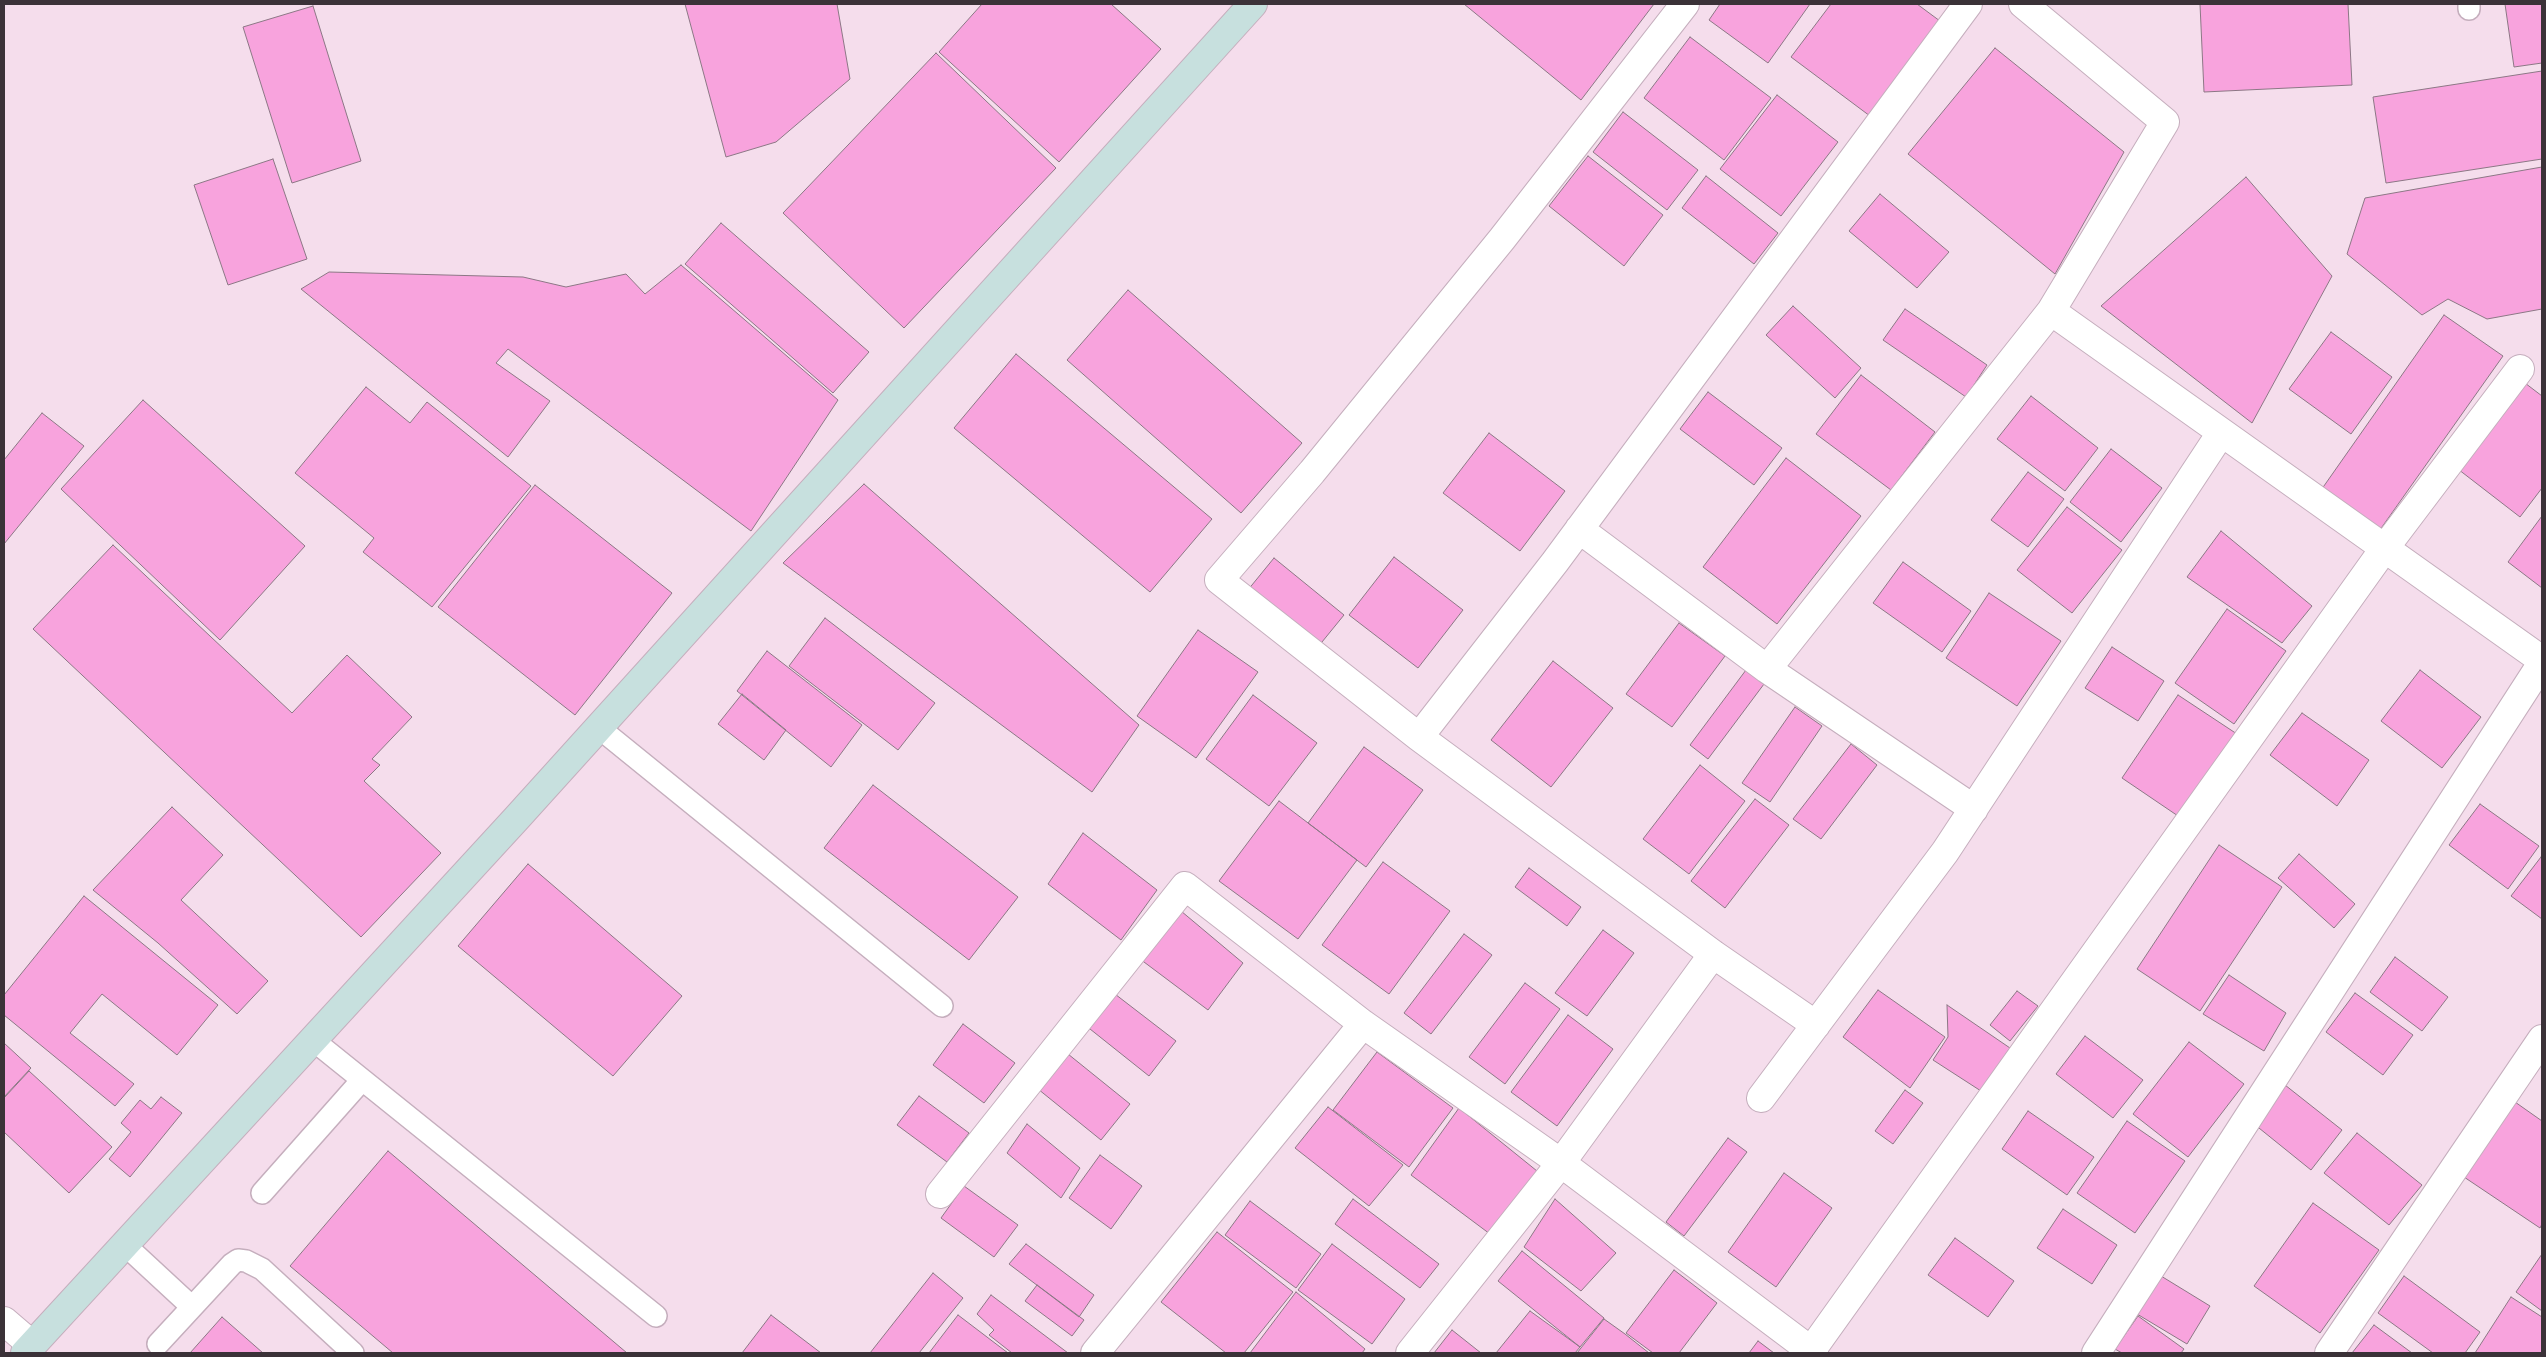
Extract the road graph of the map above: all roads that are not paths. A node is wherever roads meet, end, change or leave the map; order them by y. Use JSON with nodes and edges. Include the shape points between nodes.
{"nodes":[{"id":1,"x":1253,"y":4,"type":"edge"},
{"id":2,"x":1685,"y":4,"type":"edge"},
{"id":3,"x":1968,"y":4,"type":"edge"},
{"id":4,"x":2023,"y":4,"type":"edge"},
{"id":5,"x":2051,"y":310,"type":"junction"},
{"id":6,"x":2520,"y":369,"type":"dead end"},
{"id":7,"x":2221,"y":433,"type":"junction"},
{"id":8,"x":1579,"y":529,"type":"junction"},
{"id":9,"x":2384,"y":549,"type":"junction"},
{"id":10,"x":2542,"y":661,"type":"edge"},
{"id":11,"x":1766,"y":669,"type":"junction"},
{"id":12,"x":598,"y":727,"type":"junction"},
{"id":13,"x":1419,"y":737,"type":"junction"},
{"id":14,"x":1974,"y":809,"type":"junction"},
{"id":15,"x":1713,"y":954,"type":"junction"},
{"id":16,"x":942,"y":1006,"type":"dead end"},
{"id":17,"x":1363,"y":1024,"type":"junction"},
{"id":18,"x":1816,"y":1024,"type":"junction"},
{"id":19,"x":2542,"y":1038,"type":"edge"},
{"id":20,"x":313,"y":1040,"type":"junction"},
{"id":21,"x":362,"y":1080,"type":"junction"},
{"id":22,"x":1761,"y":1098,"type":"dead end"},
{"id":23,"x":1561,"y":1163,"type":"junction"},
{"id":24,"x":262,"y":1193,"type":"dead end"},
{"id":25,"x":940,"y":1194,"type":"dead end"},
{"id":26,"x":125,"y":1245,"type":"junction"},
{"id":27,"x":192,"y":1307,"type":"junction"},
{"id":28,"x":656,"y":1316,"type":"dead end"},
{"id":29,"x":4,"y":1321,"type":"edge"},
{"id":30,"x":158,"y":1344,"type":"dead end"},
{"id":31,"x":29,"y":1349,"type":"edge"},
{"id":32,"x":1813,"y":1352,"type":"edge"},
{"id":33,"x":353,"y":1353,"type":"edge"},
{"id":34,"x":1096,"y":1353,"type":"edge"},
{"id":35,"x":1410,"y":1353,"type":"edge"},
{"id":36,"x":2096,"y":1353,"type":"edge"},
{"id":37,"x":2329,"y":1353,"type":"edge"}],
"edges":[{"from":1,"to":12,"type":"street"},
{"from":2,"to":13,"type":"street","via":[[1502,239],[1312,472],[1219,580]]},
{"from":3,"to":8,"type":"street"},
{"from":4,"to":5,"type":"street","via":[[2165,122]]},
{"from":5,"to":7,"type":"street"},
{"from":5,"to":11,"type":"street"},
{"from":6,"to":9,"type":"street"},
{"from":7,"to":9,"type":"street"},
{"from":7,"to":14,"type":"street"},
{"from":8,"to":11,"type":"street"},
{"from":8,"to":13,"type":"street"},
{"from":9,"to":10,"type":"street"},
{"from":9,"to":32,"type":"street"},
{"from":10,"to":36,"type":"street"},
{"from":11,"to":14,"type":"street"},
{"from":12,"to":16,"type":"lane"},
{"from":12,"to":20,"type":"street"},
{"from":13,"to":15,"type":"street"},
{"from":14,"to":18,"type":"street","via":[[1946,852]]},
{"from":15,"to":18,"type":"street"},
{"from":15,"to":23,"type":"street"},
{"from":17,"to":23,"type":"street"},
{"from":17,"to":25,"type":"street","via":[[1185,886]]},
{"from":17,"to":34,"type":"street"},
{"from":18,"to":22,"type":"street"},
{"from":19,"to":37,"type":"street"},
{"from":20,"to":21,"type":"lane"},
{"from":20,"to":26,"type":"street"},
{"from":21,"to":24,"type":"lane"},
{"from":21,"to":28,"type":"lane"},
{"from":23,"to":32,"type":"street"},
{"from":23,"to":35,"type":"street"},
{"from":26,"to":27,"type":"lane"},
{"from":26,"to":31,"type":"street"},
{"from":27,"to":30,"type":"lane"},
{"from":27,"to":33,"type":"lane","via":[[232,1264],[238,1260],[246,1261],[262,1270]]},
{"from":29,"to":31,"type":"street"}]}
